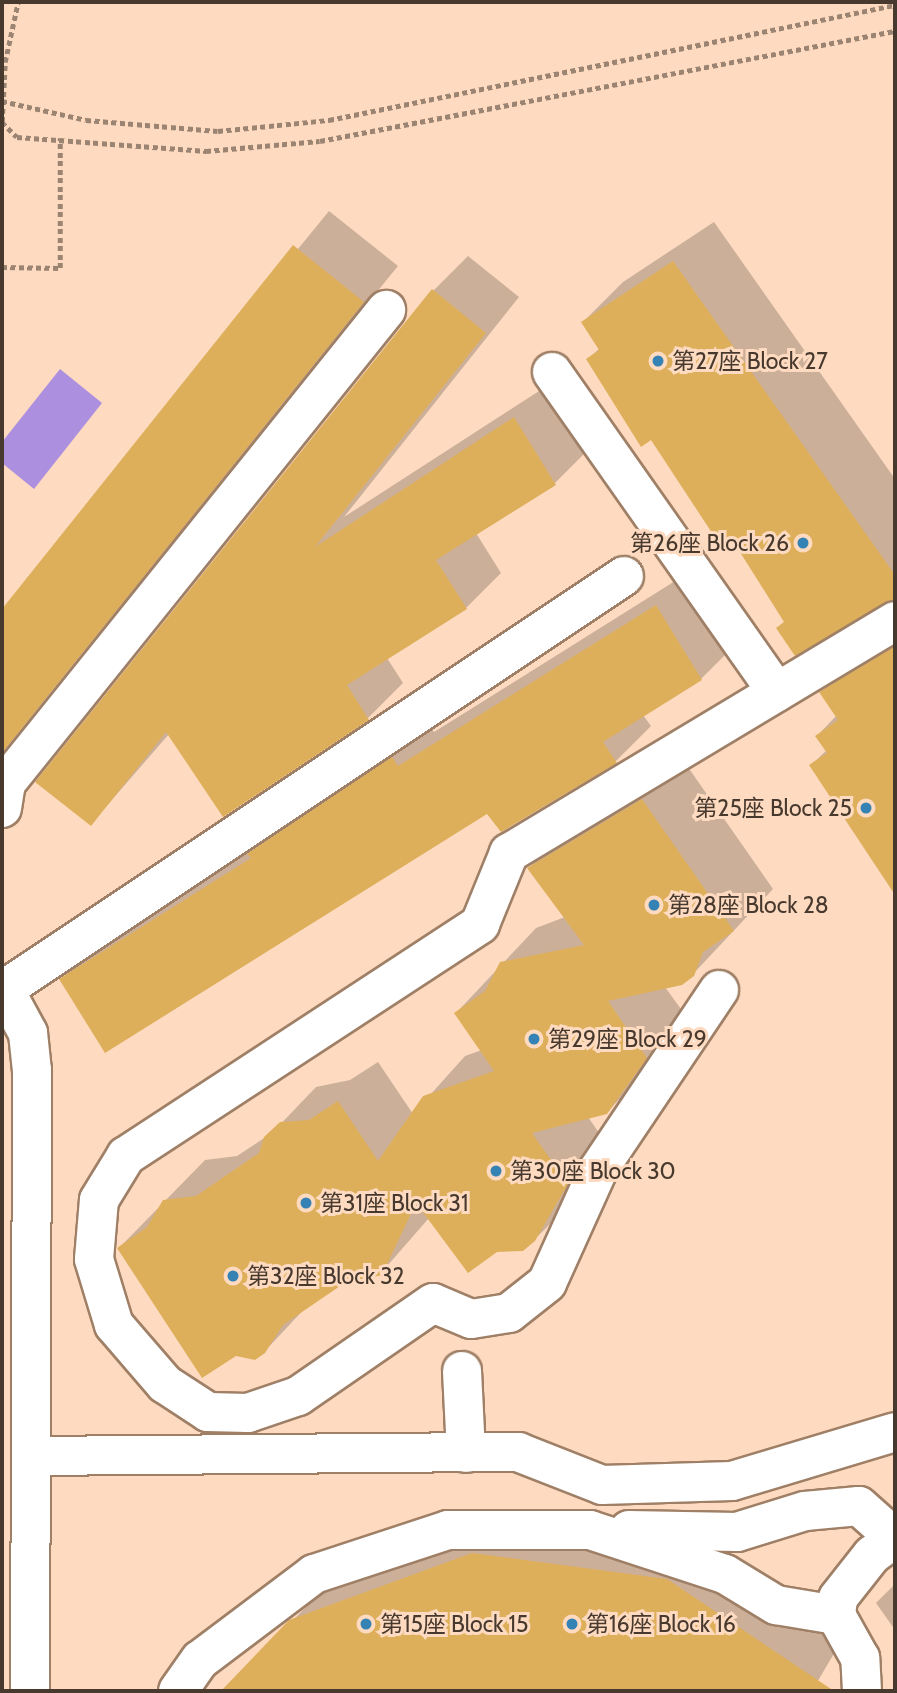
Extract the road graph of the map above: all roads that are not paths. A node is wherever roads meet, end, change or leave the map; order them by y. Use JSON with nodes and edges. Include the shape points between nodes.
{"nodes":[{"id":1,"x":386,"y":310,"type":"dead end"},
{"id":2,"x":552,"y":372,"type":"dead end"},
{"id":3,"x":624,"y":576,"type":"dead end"},
{"id":4,"x":895,"y":621,"type":"edge"},
{"id":5,"x":777,"y":692,"type":"junction"},
{"id":6,"x":2,"y":808,"type":"edge"},
{"id":7,"x":3,"y":987,"type":"edge"},
{"id":8,"x":719,"y":990,"type":"dead end"},
{"id":9,"x":462,"y":1371,"type":"dead end"},
{"id":10,"x":895,"y":1432,"type":"edge"},
{"id":11,"x":466,"y":1453,"type":"junction"},
{"id":12,"x":31,"y":1456,"type":"junction"},
{"id":13,"x":590,"y":1530,"type":"junction"},
{"id":14,"x":895,"y":1538,"type":"edge"},
{"id":15,"x":836,"y":1615,"type":"junction"},
{"id":16,"x":30,"y":1691,"type":"edge"},
{"id":17,"x":178,"y":1691,"type":"edge"},
{"id":18,"x":862,"y":1691,"type":"edge"}],
"edges":[{"from":1,"to":6,"type":"street","via":[[6,783]]},
{"from":2,"to":5,"type":"street"},
{"from":3,"to":7,"type":"street"},
{"from":4,"to":5,"type":"street"},
{"from":5,"to":8,"type":"street","via":[[509,853],[480,924],[126,1156],[99,1200],[94,1259],[114,1325],[165,1384],[208,1412],[248,1413],[298,1396],[433,1303],[471,1319],[509,1313],[547,1283],[598,1170]]},
{"from":7,"to":12,"type":"street","via":[[28,1032],[32,1070]]},
{"from":9,"to":11,"type":"street"},
{"from":10,"to":11,"type":"street","via":[[732,1481],[602,1485],[518,1452]]},
{"from":11,"to":12,"type":"street"},
{"from":12,"to":16,"type":"street"},
{"from":13,"to":14,"type":"street","via":[[737,1532],[805,1511],[859,1506]]},
{"from":13,"to":15,"type":"street","via":[[725,1574],[776,1605]]},
{"from":13,"to":17,"type":"street","via":[[448,1530],[314,1574],[200,1660]]},
{"from":14,"to":15,"type":"street","via":[[853,1574]]},
{"from":15,"to":18,"type":"street","via":[[860,1658]]}]}
